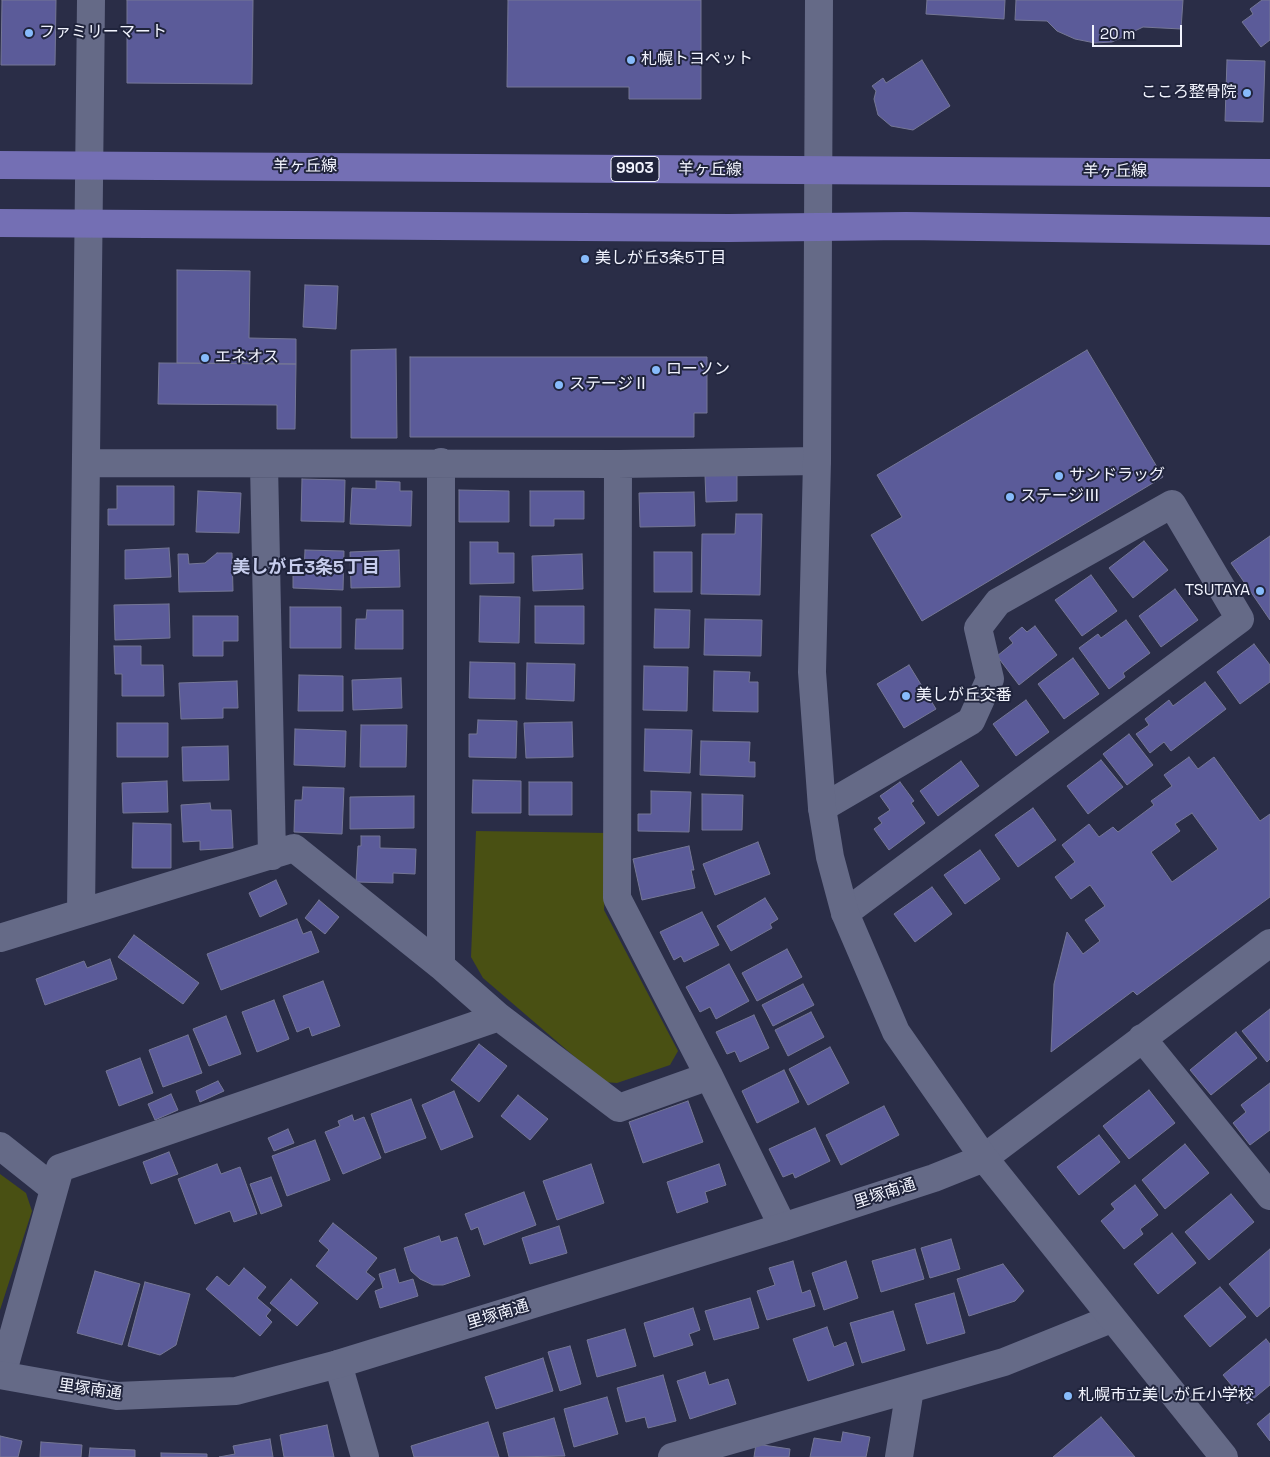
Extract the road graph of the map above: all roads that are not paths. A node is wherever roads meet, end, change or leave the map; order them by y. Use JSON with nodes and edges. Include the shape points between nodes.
{"nodes":[{"id":1,"x":91,"y":0,"type":"edge"},
{"id":2,"x":819,"y":0,"type":"edge"},
{"id":3,"x":0,"y":165,"type":"edge"},
{"id":4,"x":90,"y":166,"type":"junction"},
{"id":5,"x":817,"y":172,"type":"junction"},
{"id":6,"x":1270,"y":173,"type":"edge"},
{"id":7,"x":0,"y":223,"type":"edge"},
{"id":8,"x":89,"y":224,"type":"junction"},
{"id":9,"x":817,"y":227,"type":"junction"},
{"id":10,"x":1270,"y":231,"type":"edge"},
{"id":11,"x":817,"y":461,"type":"junction"},
{"id":12,"x":441,"y":462,"type":"junction"},
{"id":13,"x":87,"y":463,"type":"junction"},
{"id":14,"x":264,"y":464,"type":"junction"},
{"id":15,"x":618,"y":464,"type":"junction"},
{"id":16,"x":822,"y":808,"type":"junction"},
{"id":17,"x":272,"y":856,"type":"junction"},
{"id":18,"x":81,"y":913,"type":"junction"},
{"id":19,"x":846,"y":914,"type":"junction"},
{"id":20,"x":0,"y":938,"type":"edge"},
{"id":21,"x":1270,"y":943,"type":"edge"},
{"id":22,"x":441,"y":966,"type":"junction"},
{"id":23,"x":499,"y":1017,"type":"junction"},
{"id":24,"x":1142,"y":1038,"type":"junction"},
{"id":25,"x":709,"y":1076,"type":"junction"},
{"id":26,"x":0,"y":1146,"type":"edge"},
{"id":27,"x":984,"y":1158,"type":"junction"},
{"id":28,"x":53,"y":1188,"type":"junction"},
{"id":29,"x":1270,"y":1196,"type":"edge"},
{"id":30,"x":783,"y":1227,"type":"junction"},
{"id":31,"x":1111,"y":1319,"type":"junction"},
{"id":32,"x":338,"y":1364,"type":"junction"},
{"id":33,"x":1,"y":1375,"type":"edge"},
{"id":34,"x":910,"y":1388,"type":"junction"},
{"id":35,"x":730,"y":1448,"type":"edge"},
{"id":36,"x":365,"y":1457,"type":"edge"},
{"id":37,"x":672,"y":1457,"type":"edge"},
{"id":38,"x":899,"y":1457,"type":"edge"},
{"id":39,"x":1224,"y":1457,"type":"edge"}],
"edges":[{"from":1,"to":4,"type":"street"},
{"from":2,"to":5,"type":"street"},
{"from":3,"to":4,"type":"main road","name":"羊ヶ丘線","number":"9903"},
{"from":4,"to":5,"type":"main road","name":"羊ヶ丘線","number":"9903"},
{"from":4,"to":8,"type":"street"},
{"from":5,"to":6,"type":"main road","name":"羊ヶ丘線","number":"9903"},
{"from":5,"to":9,"type":"street"},
{"from":7,"to":8,"type":"main road"},
{"from":8,"to":9,"type":"main road"},
{"from":8,"to":13,"type":"street"},
{"from":9,"to":10,"type":"main road"},
{"from":9,"to":11,"type":"street"},
{"from":11,"to":15,"type":"street"},
{"from":11,"to":16,"type":"street","via":[[812,672]]},
{"from":12,"to":14,"type":"street"},
{"from":12,"to":15,"type":"street"},
{"from":12,"to":22,"type":"street"},
{"from":13,"to":14,"type":"street"},
{"from":13,"to":18,"type":"street"},
{"from":14,"to":17,"type":"street"},
{"from":15,"to":25,"type":"street","via":[[618,898]]},
{"from":16,"to":19,"type":"street","via":[[830,857]]},
{"from":16,"to":19,"type":"street","via":[[971,721],[990,679],[978,628],[998,602],[1172,504],[1240,620]]},
{"from":17,"to":18,"type":"street"},
{"from":17,"to":22,"type":"street","via":[[294,848]]},
{"from":18,"to":20,"type":"street"},
{"from":19,"to":27,"type":"street","via":[[896,1032]]},
{"from":21,"to":24,"type":"street","name":"里塚南通"},
{"from":22,"to":23,"type":"street"},
{"from":23,"to":25,"type":"street","via":[[619,1108]]},
{"from":23,"to":28,"type":"street","via":[[60,1168]]},
{"from":24,"to":27,"type":"street","name":"里塚南通"},
{"from":24,"to":29,"type":"street"},
{"from":25,"to":30,"type":"street"},
{"from":26,"to":28,"type":"street"},
{"from":27,"to":30,"type":"street","name":"里塚南通","via":[[934,1178]]},
{"from":27,"to":31,"type":"street"},
{"from":28,"to":33,"type":"street"},
{"from":30,"to":32,"type":"street","name":"里塚南通"},
{"from":31,"to":34,"type":"street","via":[[1004,1362]]},
{"from":31,"to":39,"type":"street"},
{"from":32,"to":33,"type":"street","name":"里塚南通","via":[[236,1391],[117,1396]]},
{"from":32,"to":36,"type":"street"},
{"from":34,"to":35,"type":"street"},
{"from":34,"to":38,"type":"street"},
{"from":35,"to":37,"type":"street"}]}
